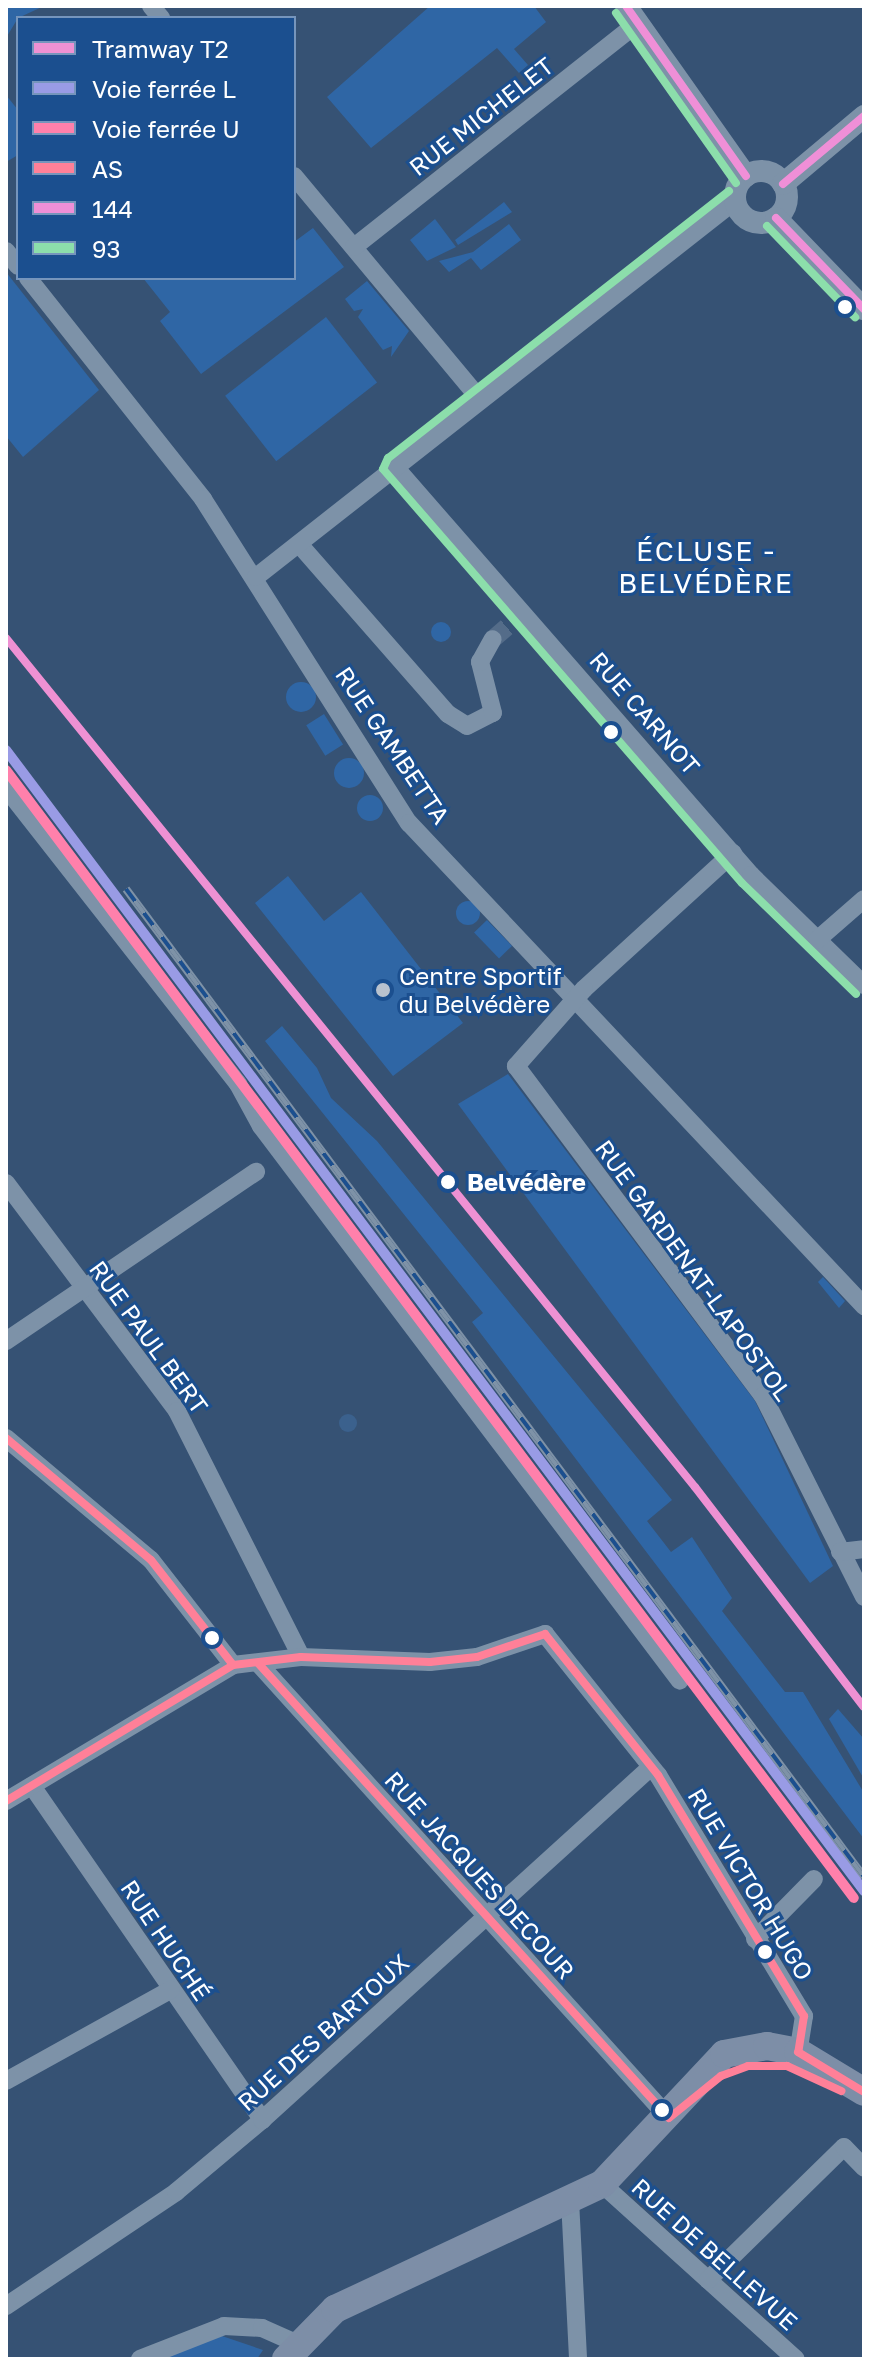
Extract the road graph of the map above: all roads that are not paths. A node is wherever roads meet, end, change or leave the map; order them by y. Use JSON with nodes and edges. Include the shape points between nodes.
{"nodes":[{"id":1,"x":632,"y":14,"type":"edge"},
{"id":2,"x":864,"y":116,"type":"edge"},
{"id":3,"x":746,"y":176,"type":"junction"},
{"id":4,"x":296,"y":178,"type":"edge"},
{"id":5,"x":783,"y":184,"type":"junction"},
{"id":6,"x":736,"y":200,"type":"junction"},
{"id":7,"x":776,"y":218,"type":"junction"},
{"id":8,"x":354,"y":247,"type":"junction"},
{"id":9,"x":30,"y":280,"type":"edge"},
{"id":10,"x":864,"y":309,"type":"edge"},
{"id":11,"x":480,"y":399,"type":"junction"},
{"id":12,"x":395,"y":467,"type":"junction"},
{"id":13,"x":299,"y":544,"type":"junction"},
{"id":14,"x":256,"y":577,"type":"junction"},
{"id":15,"x":493,"y":639,"type":"tunnel mouth"},
{"id":16,"x":6,"y":788,"type":"edge"},
{"id":17,"x":733,"y":853,"type":"junction"},
{"id":18,"x":864,"y":899,"type":"edge"},
{"id":19,"x":817,"y":940,"type":"junction"},
{"id":20,"x":864,"y":985,"type":"edge"},
{"id":21,"x":577,"y":997,"type":"junction"},
{"id":22,"x":256,"y":1172,"type":"dead end"},
{"id":23,"x":6,"y":1183,"type":"edge"},
{"id":24,"x":86,"y":1290,"type":"junction"},
{"id":25,"x":864,"y":1306,"type":"edge"},
{"id":26,"x":6,"y":1341,"type":"edge"},
{"id":27,"x":6,"y":1438,"type":"edge"},
{"id":28,"x":864,"y":1549,"type":"edge"},
{"id":29,"x":840,"y":1552,"type":"junction"},
{"id":30,"x":864,"y":1597,"type":"edge"},
{"id":31,"x":301,"y":1657,"type":"junction"},
{"id":32,"x":258,"y":1663,"type":"junction"},
{"id":33,"x":233,"y":1665,"type":"junction"},
{"id":34,"x":680,"y":1681,"type":"dead end"},
{"id":35,"x":651,"y":1767,"type":"junction"},
{"id":36,"x":32,"y":1786,"type":"junction"},
{"id":37,"x":6,"y":1801,"type":"edge"},
{"id":38,"x":814,"y":1879,"type":"dead end"},
{"id":39,"x":486,"y":1918,"type":"junction"},
{"id":40,"x":755,"y":1939,"type":"junction"},
{"id":41,"x":170,"y":1990,"type":"junction"},
{"id":42,"x":798,"y":2052,"type":"junction"},
{"id":43,"x":6,"y":2081,"type":"edge"},
{"id":44,"x":864,"y":2092,"type":"edge"},
{"id":45,"x":864,"y":2108,"type":"edge"},
{"id":46,"x":669,"y":2118,"type":"junction"},
{"id":47,"x":262,"y":2120,"type":"junction"},
{"id":48,"x":864,"y":2168,"type":"edge"},
{"id":49,"x":602,"y":2184,"type":"junction"},
{"id":50,"x":570,"y":2200,"type":"junction"},
{"id":51,"x":708,"y":2280,"type":"junction"},
{"id":52,"x":6,"y":2306,"type":"edge"},
{"id":53,"x":291,"y":2351,"type":"edge"},
{"id":54,"x":140,"y":2359,"type":"edge"},
{"id":55,"x":578,"y":2359,"type":"edge"},
{"id":56,"x":796,"y":2359,"type":"edge"}],
"edges":[{"from":1,"to":3,"type":"street"},
{"from":1,"to":8,"type":"street","name":"RUE MICHELET"},
{"from":2,"to":5,"type":"street"},
{"from":3,"to":5,"type":"street","via":[[764,172]]},
{"from":3,"to":6,"type":"street"},
{"from":4,"to":8,"type":"street"},
{"from":5,"to":7,"type":"street","via":[[786,202]]},
{"from":6,"to":7,"type":"street","via":[[750,220]]},
{"from":6,"to":11,"type":"street"},
{"from":7,"to":10,"type":"street"},
{"from":8,"to":11,"type":"street"},
{"from":9,"to":14,"type":"street","name":"RUE GAMBETTA"},
{"from":11,"to":12,"type":"street"},
{"from":12,"to":13,"type":"street"},
{"from":12,"to":17,"type":"street","name":"RUE CARNOT","via":[[516,618]]},
{"from":13,"to":14,"type":"street"},
{"from":13,"to":15,"type":"street","via":[[448,714],[467,726],[493,713],[480,655]]},
{"from":14,"to":21,"type":"street","name":"RUE GAMBETTA","via":[[409,823]]},
{"from":16,"to":34,"type":"street","via":[[238,1084],[261,1126]]},
{"from":17,"to":19,"type":"street","name":"RUE CARNOT"},
{"from":17,"to":21,"type":"street"},
{"from":18,"to":19,"type":"street"},
{"from":19,"to":20,"type":"street","name":"RUE CARNOT"},
{"from":21,"to":25,"type":"street","name":"RUE GAMBETTA"},
{"from":21,"to":29,"type":"street","name":"RUE GARDENAT-LAPOSTOL","via":[[516,1066],[763,1396]]},
{"from":22,"to":24,"type":"street"},
{"from":23,"to":24,"type":"street","name":"RUE PAUL BERT"},
{"from":24,"to":26,"type":"street"},
{"from":24,"to":31,"type":"street","name":"RUE PAUL BERT","via":[[177,1411]]},
{"from":27,"to":33,"type":"street","via":[[151,1560]]},
{"from":28,"to":29,"type":"street"},
{"from":29,"to":30,"type":"street","name":"RUE GARDENAT-LAPOSTOL"},
{"from":31,"to":32,"type":"street"},
{"from":31,"to":35,"type":"street","name":"RUE VICTOR HUGO","via":[[430,1662],[477,1657],[545,1634]]},
{"from":32,"to":33,"type":"street"},
{"from":32,"to":39,"type":"street","name":"RUE JACQUES DECOUR"},
{"from":33,"to":36,"type":"street"},
{"from":35,"to":39,"type":"street","name":"RUE DES BARTOUX"},
{"from":35,"to":40,"type":"street","name":"RUE VICTOR HUGO"},
{"from":36,"to":37,"type":"street"},
{"from":36,"to":41,"type":"street","name":"RUE HUCHÉ"},
{"from":38,"to":40,"type":"street"},
{"from":39,"to":46,"type":"street","name":"RUE JACQUES DECOUR"},
{"from":39,"to":47,"type":"street","name":"RUE DES BARTOUX"},
{"from":40,"to":42,"type":"street","name":"RUE VICTOR HUGO","via":[[804,2016]]},
{"from":41,"to":43,"type":"street"},
{"from":41,"to":47,"type":"street","name":"RUE HUCHÉ"},
{"from":42,"to":44,"type":"main road"},
{"from":42,"to":46,"type":"main road","via":[[767,2046],[724,2054],[676,2097]]},
{"from":45,"to":46,"type":"main road","via":[[814,2074],[767,2064],[721,2076]]},
{"from":46,"to":49,"type":"main road"},
{"from":47,"to":52,"type":"street","name":"RUE DES BARTOUX","via":[[176,2192]]},
{"from":48,"to":51,"type":"street","via":[[844,2147]]},
{"from":49,"to":50,"type":"main road"},
{"from":49,"to":51,"type":"street","name":"RUE DE BELLEVUE"},
{"from":50,"to":53,"type":"main road","via":[[335,2309]]},
{"from":50,"to":55,"type":"street"},
{"from":51,"to":56,"type":"street","name":"RUE DE BELLEVUE"},
{"from":53,"to":54,"type":"street","via":[[262,2328],[224,2326]]}]}
